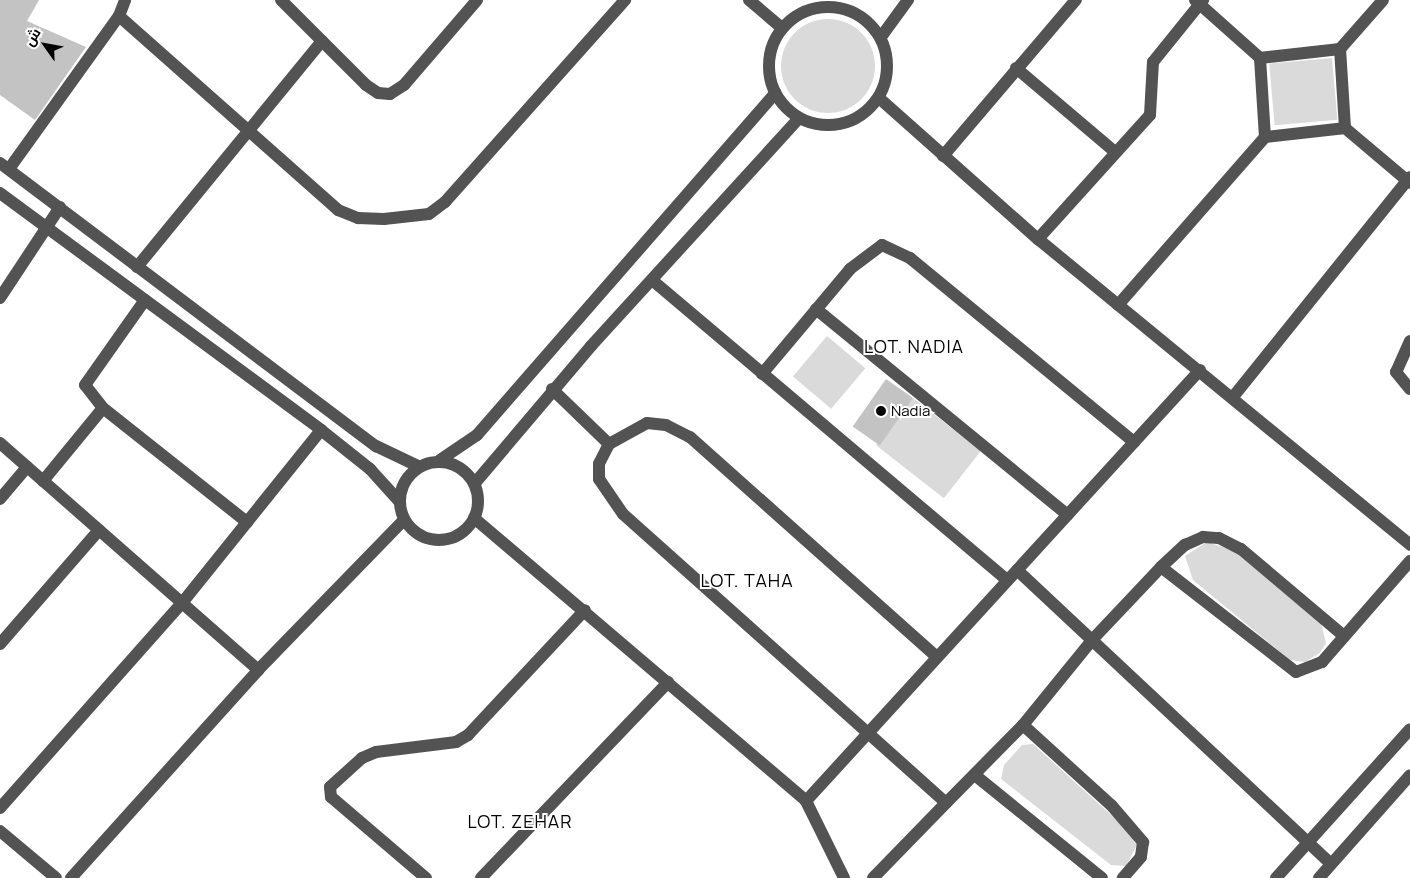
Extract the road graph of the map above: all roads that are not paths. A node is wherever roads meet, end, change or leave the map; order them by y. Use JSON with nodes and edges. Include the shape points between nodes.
{"nodes":[{"id":1,"x":125,"y":0,"type":"edge"},
{"id":2,"x":281,"y":0,"type":"edge"},
{"id":3,"x":477,"y":0,"type":"edge"},
{"id":4,"x":625,"y":0,"type":"edge"},
{"id":5,"x":749,"y":0,"type":"edge"},
{"id":6,"x":857,"y":0,"type":"edge"},
{"id":7,"x":908,"y":0,"type":"edge"},
{"id":8,"x":1076,"y":0,"type":"edge"},
{"id":9,"x":1383,"y":0,"type":"edge"},
{"id":10,"x":1199,"y":1,"type":"edge"},
{"id":11,"x":847,"y":9,"type":"junction"},
{"id":12,"x":120,"y":16,"type":"junction"},
{"id":13,"x":782,"y":28,"type":"junction"},
{"id":14,"x":881,"y":37,"type":"junction"},
{"id":15,"x":322,"y":41,"type":"junction"},
{"id":16,"x":1340,"y":49,"type":"junction"},
{"id":17,"x":1260,"y":58,"type":"junction"},
{"id":18,"x":1016,"y":68,"type":"junction"},
{"id":19,"x":775,"y":93,"type":"junction"},
{"id":20,"x":879,"y":98,"type":"junction"},
{"id":21,"x":799,"y":118,"type":"junction"},
{"id":22,"x":1344,"y":128,"type":"junction"},
{"id":23,"x":248,"y":134,"type":"junction"},
{"id":24,"x":1265,"y":137,"type":"junction"},
{"id":25,"x":1114,"y":151,"type":"junction"},
{"id":26,"x":943,"y":156,"type":"junction"},
{"id":27,"x":4,"y":166,"type":"edge"},
{"id":28,"x":1409,"y":180,"type":"edge"},
{"id":29,"x":0,"y":193,"type":"edge"},
{"id":30,"x":60,"y":207,"type":"junction"},
{"id":31,"x":46,"y":228,"type":"junction"},
{"id":32,"x":1038,"y":239,"type":"junction"},
{"id":33,"x":137,"y":267,"type":"junction"},
{"id":34,"x":652,"y":280,"type":"junction"},
{"id":35,"x":0,"y":298,"type":"edge"},
{"id":36,"x":145,"y":300,"type":"junction"},
{"id":37,"x":1118,"y":305,"type":"junction"},
{"id":38,"x":816,"y":310,"type":"junction"},
{"id":39,"x":1410,"y":341,"type":"edge"},
{"id":40,"x":1200,"y":370,"type":"junction"},
{"id":41,"x":762,"y":374,"type":"junction"},
{"id":42,"x":1410,"y":389,"type":"edge"},
{"id":43,"x":552,"y":390,"type":"junction"},
{"id":44,"x":1233,"y":398,"type":"junction"},
{"id":45,"x":103,"y":408,"type":"junction"},
{"id":46,"x":321,"y":430,"type":"junction"},
{"id":47,"x":1134,"y":442,"type":"junction"},
{"id":48,"x":0,"y":444,"type":"edge"},
{"id":49,"x":609,"y":444,"type":"junction"},
{"id":50,"x":440,"y":460,"type":"junction"},
{"id":51,"x":418,"y":466,"type":"junction"},
{"id":52,"x":27,"y":467,"type":"junction"},
{"id":53,"x":43,"y":481,"type":"junction"},
{"id":54,"x":475,"y":483,"type":"junction"},
{"id":55,"x":0,"y":499,"type":"edge"},
{"id":56,"x":399,"y":501,"type":"junction"},
{"id":57,"x":1068,"y":515,"type":"junction"},
{"id":58,"x":474,"y":518,"type":"junction"},
{"id":59,"x":404,"y":520,"type":"junction"},
{"id":60,"x":247,"y":522,"type":"junction"},
{"id":61,"x":99,"y":530,"type":"junction"},
{"id":62,"x":1410,"y":545,"type":"edge"},
{"id":63,"x":1410,"y":561,"type":"edge"},
{"id":64,"x":1161,"y":567,"type":"junction"},
{"id":65,"x":1017,"y":570,"type":"junction"},
{"id":66,"x":1007,"y":580,"type":"junction"},
{"id":67,"x":182,"y":603,"type":"junction"},
{"id":68,"x":586,"y":610,"type":"junction"},
{"id":69,"x":1344,"y":636,"type":"junction"},
{"id":70,"x":1092,"y":640,"type":"junction"},
{"id":71,"x":0,"y":644,"type":"edge"},
{"id":72,"x":935,"y":655,"type":"junction"},
{"id":73,"x":258,"y":670,"type":"junction"},
{"id":74,"x":668,"y":682,"type":"junction"},
{"id":75,"x":1023,"y":725,"type":"junction"},
{"id":76,"x":1410,"y":729,"type":"edge"},
{"id":77,"x":868,"y":730,"type":"junction"},
{"id":78,"x":1410,"y":774,"type":"edge"},
{"id":79,"x":976,"y":776,"type":"junction"},
{"id":80,"x":806,"y":800,"type":"junction"},
{"id":81,"x":946,"y":803,"type":"junction"},
{"id":82,"x":0,"y":808,"type":"edge"},
{"id":83,"x":0,"y":831,"type":"edge"},
{"id":84,"x":1310,"y":841,"type":"junction"},
{"id":85,"x":1332,"y":864,"type":"junction"},
{"id":86,"x":56,"y":878,"type":"edge"},
{"id":87,"x":71,"y":878,"type":"edge"},
{"id":88,"x":426,"y":878,"type":"edge"},
{"id":89,"x":481,"y":878,"type":"edge"},
{"id":90,"x":844,"y":878,"type":"edge"},
{"id":91,"x":873,"y":878,"type":"edge"},
{"id":92,"x":1102,"y":878,"type":"edge"},
{"id":93,"x":1123,"y":878,"type":"edge"},
{"id":94,"x":1276,"y":878,"type":"edge"},
{"id":95,"x":1319,"y":878,"type":"edge"}],
"edges":[{"from":1,"to":12,"type":"street"},
{"from":2,"to":15,"type":"street"},
{"from":3,"to":15,"type":"street","via":[[404,85],[390,94],[378,93],[366,85]]},
{"from":4,"to":23,"type":"street","via":[[445,202],[429,214],[358,218],[338,210]]},
{"from":5,"to":13,"type":"street"},
{"from":6,"to":11,"type":"street"},
{"from":7,"to":14,"type":"street"},
{"from":8,"to":18,"type":"street"},
{"from":9,"to":16,"type":"street"},
{"from":10,"to":17,"type":"street"},
{"from":10,"to":25,"type":"street","via":[[1154,62],[1150,114]]},
{"from":11,"to":13,"type":"street","via":[[812,9]]},
{"from":11,"to":14,"type":"street","via":[[866,20]]},
{"from":12,"to":23,"type":"street"},
{"from":12,"to":27,"type":"street"},
{"from":13,"to":19,"type":"street","via":[[769,59]]},
{"from":14,"to":20,"type":"street","via":[[887,57]]},
{"from":15,"to":23,"type":"street"},
{"from":16,"to":17,"type":"street"},
{"from":16,"to":22,"type":"street"},
{"from":17,"to":24,"type":"street"},
{"from":18,"to":25,"type":"street"},
{"from":18,"to":26,"type":"street"},
{"from":19,"to":21,"type":"street"},
{"from":19,"to":50,"type":"street","via":[[477,435]]},
{"from":20,"to":21,"type":"street","via":[[865,114],[846,123],[825,126]]},
{"from":20,"to":26,"type":"street"},
{"from":21,"to":34,"type":"street"},
{"from":22,"to":24,"type":"street"},
{"from":22,"to":28,"type":"street"},
{"from":23,"to":33,"type":"street"},
{"from":24,"to":37,"type":"street"},
{"from":25,"to":32,"type":"street"},
{"from":26,"to":32,"type":"street"},
{"from":27,"to":30,"type":"street"},
{"from":28,"to":44,"type":"street"},
{"from":29,"to":31,"type":"street"},
{"from":30,"to":31,"type":"street"},
{"from":30,"to":33,"type":"street"},
{"from":31,"to":35,"type":"street"},
{"from":31,"to":36,"type":"street"},
{"from":32,"to":37,"type":"street"},
{"from":33,"to":51,"type":"street","via":[[376,446]]},
{"from":34,"to":41,"type":"street"},
{"from":34,"to":43,"type":"street"},
{"from":36,"to":45,"type":"street","via":[[85,385]]},
{"from":36,"to":46,"type":"street"},
{"from":37,"to":40,"type":"street"},
{"from":38,"to":41,"type":"street"},
{"from":38,"to":47,"type":"street","via":[[869,251],[882,245],[897,249]]},
{"from":38,"to":57,"type":"street"},
{"from":39,"to":42,"type":"street","via":[[1396,372]]},
{"from":40,"to":44,"type":"street"},
{"from":40,"to":47,"type":"street"},
{"from":41,"to":66,"type":"street"},
{"from":43,"to":49,"type":"street"},
{"from":43,"to":54,"type":"street"},
{"from":44,"to":62,"type":"street"},
{"from":45,"to":53,"type":"street"},
{"from":45,"to":60,"type":"street"},
{"from":46,"to":56,"type":"street","via":[[370,469]]},
{"from":46,"to":60,"type":"street"},
{"from":47,"to":57,"type":"street"},
{"from":48,"to":52,"type":"street"},
{"from":49,"to":72,"type":"street","via":[[647,423],[666,424],[690,437]]},
{"from":49,"to":77,"type":"street","via":[[599,464],[599,479],[623,514]]},
{"from":50,"to":51,"type":"street"},
{"from":50,"to":54,"type":"street","via":[[460,467]]},
{"from":51,"to":56,"type":"street","via":[[404,481]]},
{"from":52,"to":53,"type":"street"},
{"from":52,"to":55,"type":"street"},
{"from":53,"to":61,"type":"street"},
{"from":54,"to":58,"type":"street","via":[[479,503]]},
{"from":56,"to":59,"type":"street"},
{"from":57,"to":65,"type":"street"},
{"from":58,"to":59,"type":"street","via":[[457,537],[437,541],[418,535]]},
{"from":58,"to":68,"type":"street"},
{"from":59,"to":73,"type":"street"},
{"from":60,"to":67,"type":"street"},
{"from":61,"to":67,"type":"street"},
{"from":61,"to":71,"type":"street"},
{"from":63,"to":69,"type":"street"},
{"from":64,"to":69,"type":"street","via":[[1185,545],[1203,536],[1219,538],[1242,548]]},
{"from":64,"to":69,"type":"street","via":[[1296,672],[1322,662]]},
{"from":64,"to":70,"type":"street"},
{"from":65,"to":66,"type":"street"},
{"from":65,"to":70,"type":"street"},
{"from":66,"to":72,"type":"street"},
{"from":67,"to":73,"type":"street"},
{"from":67,"to":82,"type":"street"},
{"from":68,"to":74,"type":"street"},
{"from":68,"to":88,"type":"street","via":[[468,735],[456,742],[376,752],[362,758],[330,787],[330,797]]},
{"from":70,"to":75,"type":"street"},
{"from":70,"to":84,"type":"street"},
{"from":72,"to":77,"type":"street"},
{"from":73,"to":87,"type":"street"},
{"from":74,"to":80,"type":"street"},
{"from":74,"to":89,"type":"street"},
{"from":75,"to":79,"type":"street"},
{"from":75,"to":93,"type":"street","via":[[1112,806],[1142,842],[1141,857]]},
{"from":76,"to":84,"type":"street"},
{"from":77,"to":80,"type":"street"},
{"from":77,"to":81,"type":"street"},
{"from":78,"to":85,"type":"street"},
{"from":79,"to":81,"type":"street"},
{"from":79,"to":92,"type":"street"},
{"from":80,"to":90,"type":"street"},
{"from":81,"to":91,"type":"street"},
{"from":83,"to":86,"type":"street"},
{"from":84,"to":85,"type":"street"},
{"from":84,"to":94,"type":"street"},
{"from":85,"to":95,"type":"street"}]}
